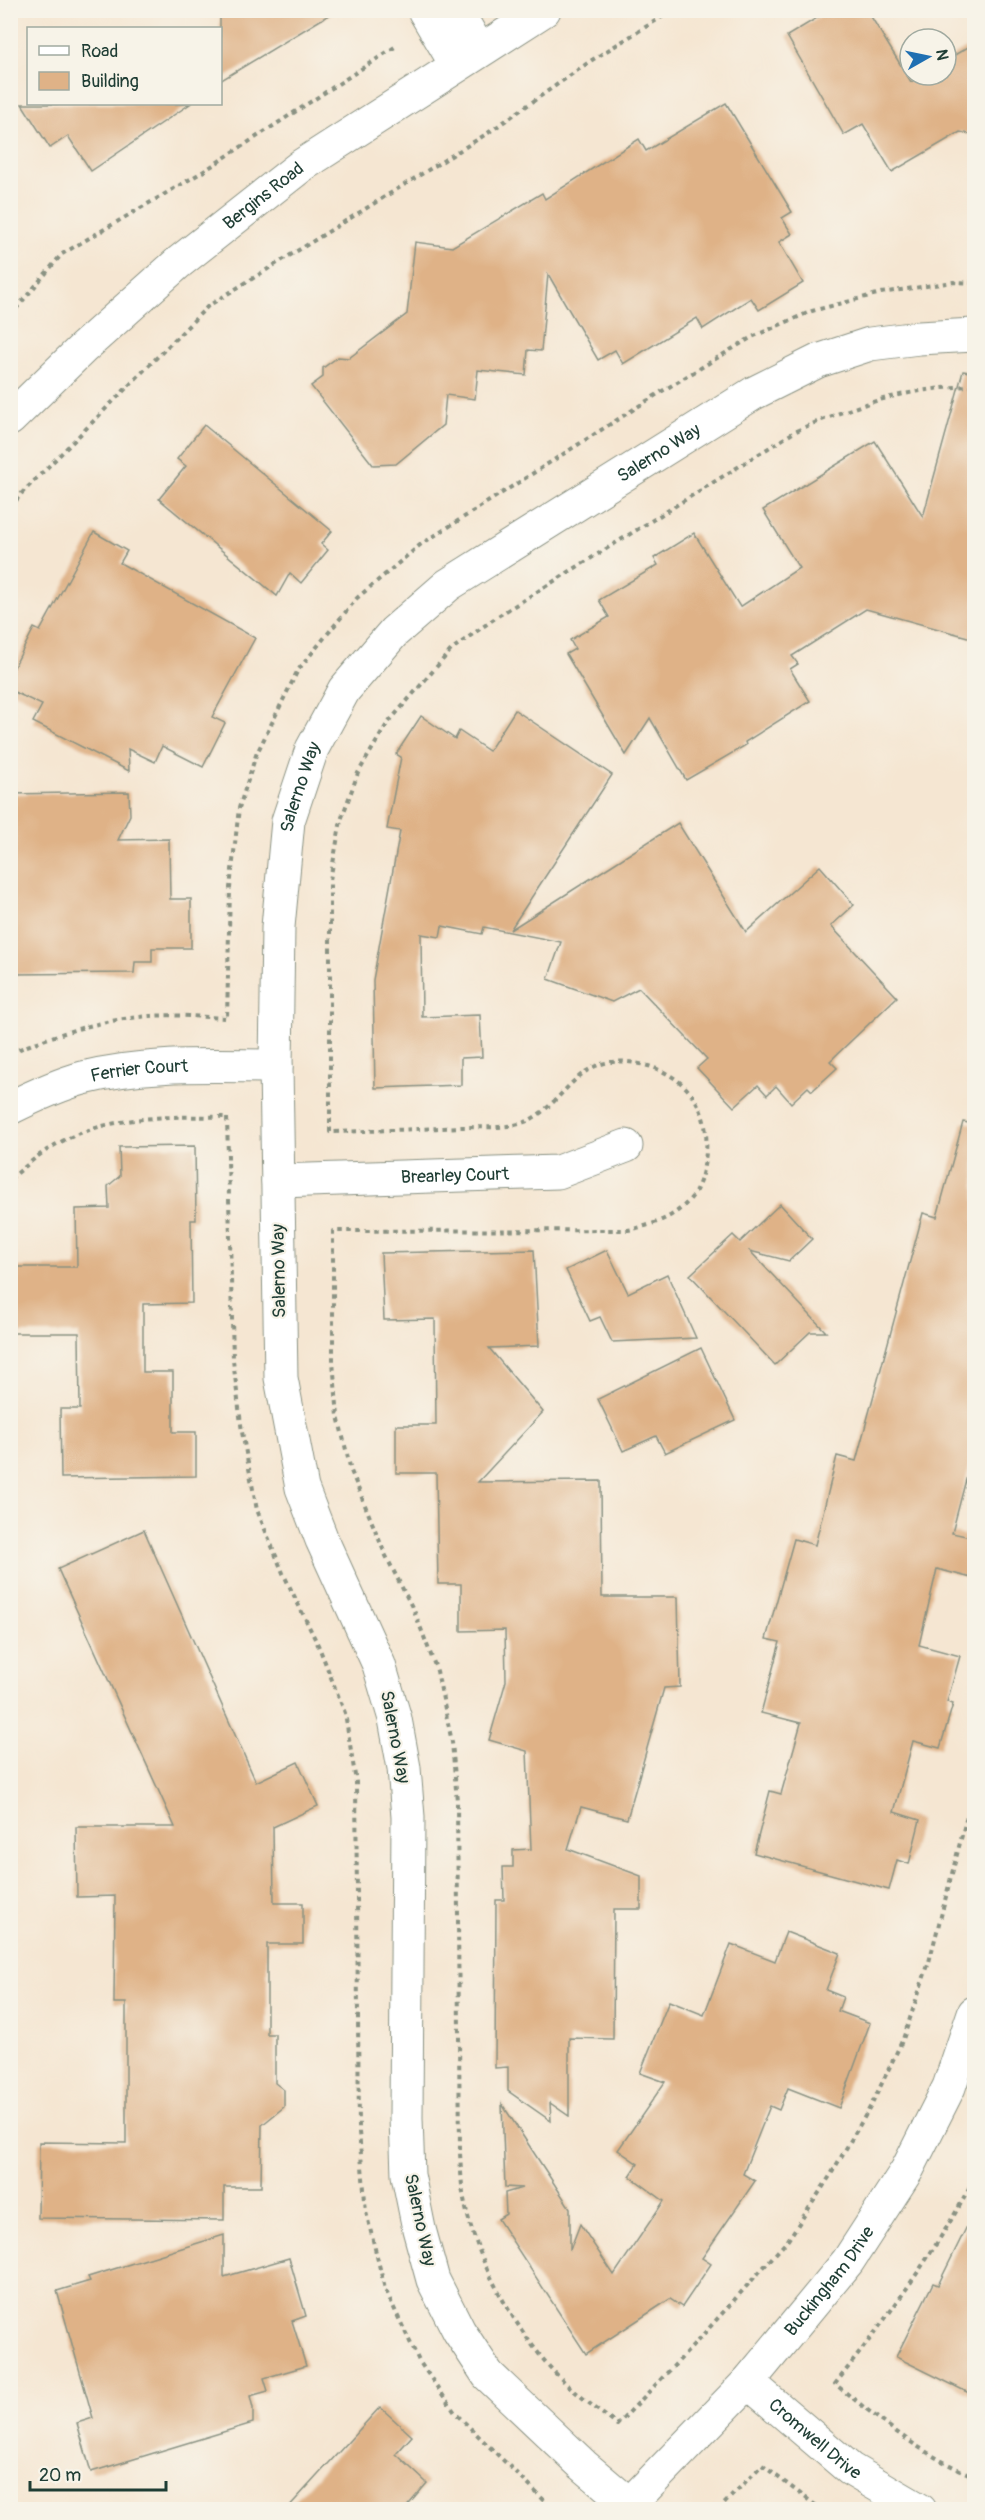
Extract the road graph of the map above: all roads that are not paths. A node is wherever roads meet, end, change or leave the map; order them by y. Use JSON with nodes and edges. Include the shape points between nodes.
{"nodes":[{"id":1,"x":424,"y":10,"type":"edge"},
{"id":2,"x":456,"y":10,"type":"edge"},
{"id":3,"x":544,"y":10,"type":"edge"},
{"id":4,"x":468,"y":57,"type":"junction"},
{"id":5,"x":975,"y":335,"type":"edge"},
{"id":6,"x":10,"y":419,"type":"edge"},
{"id":7,"x":276,"y":1066,"type":"junction"},
{"id":8,"x":10,"y":1108,"type":"edge"},
{"id":9,"x":626,"y":1146,"type":"dead end"},
{"id":10,"x":278,"y":1181,"type":"junction"},
{"id":11,"x":975,"y":2013,"type":"edge"},
{"id":12,"x":748,"y":2382,"type":"junction"},
{"id":13,"x":626,"y":2507,"type":"edge"},
{"id":14,"x":920,"y":2510,"type":"edge"}],
"edges":[{"from":1,"to":4,"type":"street"},
{"from":2,"to":4,"type":"street"},
{"from":3,"to":4,"type":"street","name":"Bergins Road"},
{"from":4,"to":6,"type":"street","name":"Bergins Road","via":[[301,166],[178,263]]},
{"from":5,"to":7,"type":"street","name":"Salerno Way","via":[[870,344],[818,361],[754,393],[448,585],[394,632],[344,690],[312,749],[288,821],[278,927]]},
{"from":7,"to":8,"type":"street","name":"Ferrier Court","via":[[130,1069],[49,1089]]},
{"from":7,"to":10,"type":"street","name":"Salerno Way"},
{"from":9,"to":10,"type":"street","name":"Brearley Court","via":[[558,1172]]},
{"from":10,"to":13,"type":"street","name":"Salerno Way","via":[[281,1378],[292,1442],[306,1499],[379,1665],[404,1768],[408,1817],[406,2118],[408,2175],[419,2229],[434,2280],[459,2331],[489,2375]]},
{"from":11,"to":12,"type":"street","name":"Buckingham Drive","via":[[949,2087],[907,2170],[848,2261]]},
{"from":12,"to":13,"type":"street","name":"Buckingham Drive"},
{"from":12,"to":14,"type":"street","name":"Cromwell Drive","via":[[850,2469]]}]}
